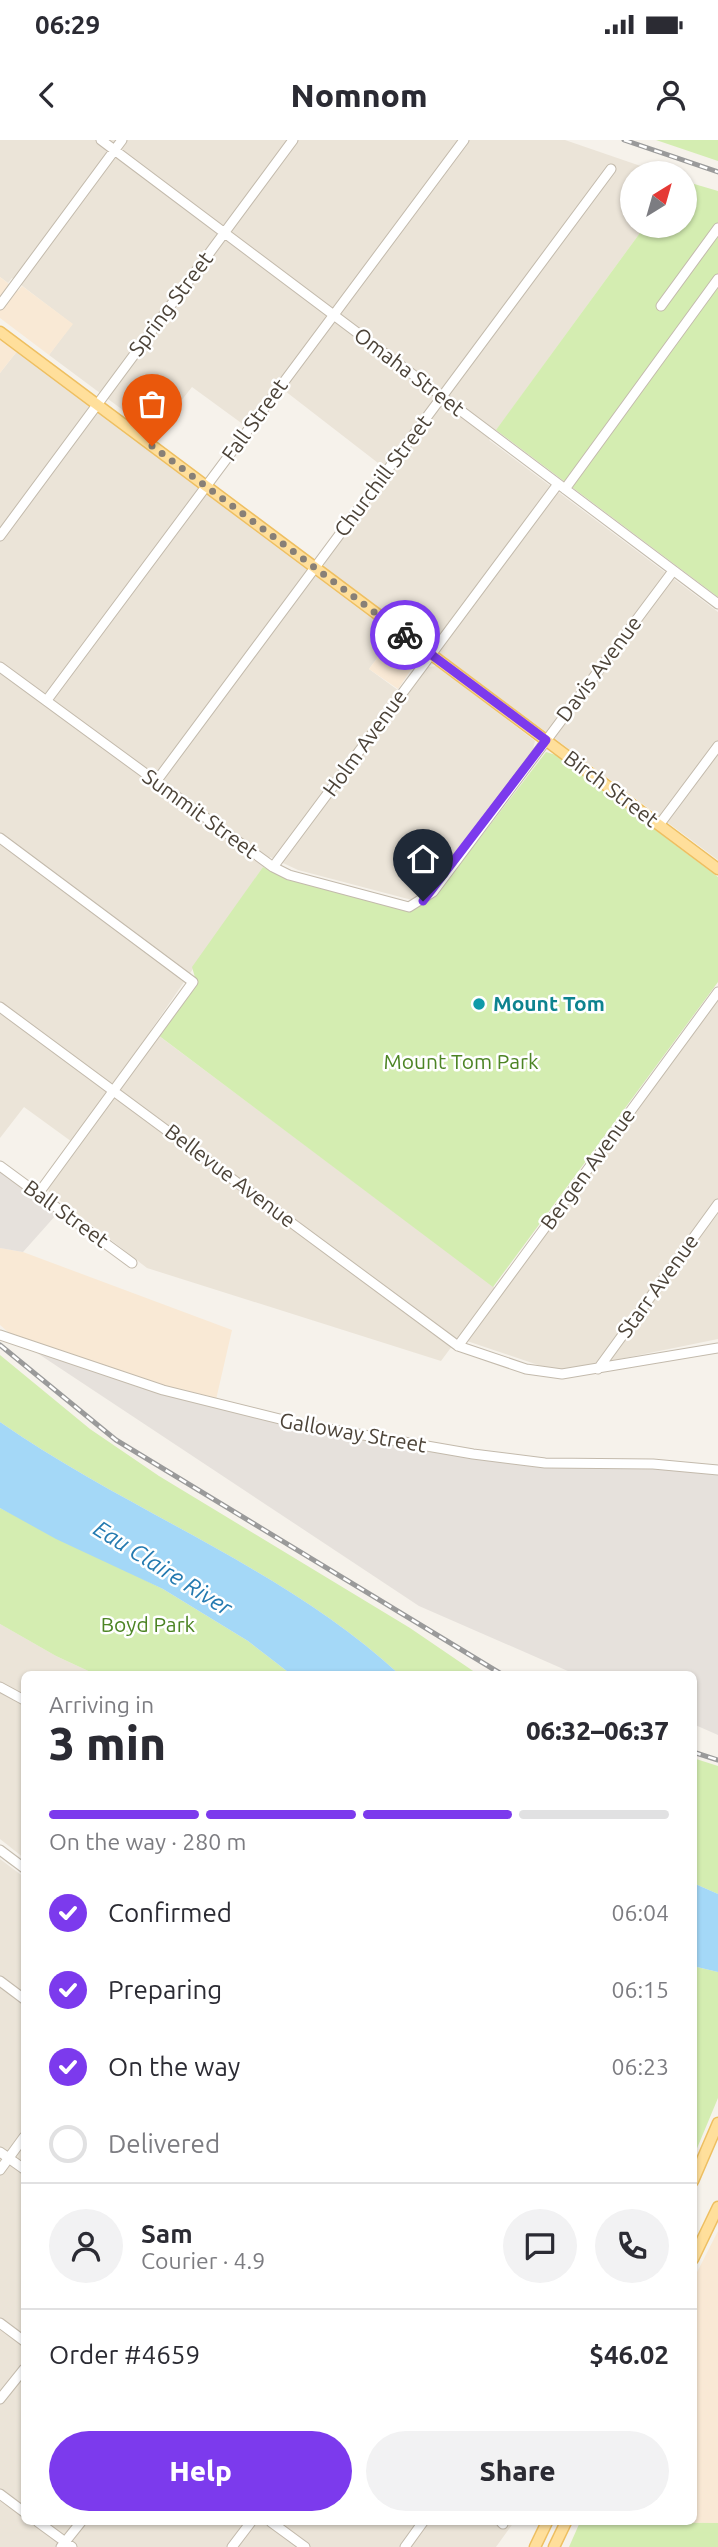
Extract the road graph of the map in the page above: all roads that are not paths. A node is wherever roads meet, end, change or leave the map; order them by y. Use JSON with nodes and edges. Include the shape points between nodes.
{"nodes":[{"id":1,"x":101,"y":140,"type":"edge"},
{"id":2,"x":122,"y":140,"type":"edge"},
{"id":3,"x":293,"y":140,"type":"edge"},
{"id":4,"x":464,"y":140,"type":"edge"},
{"id":5,"x":114,"y":150,"type":"junction"},
{"id":6,"x":611,"y":169,"type":"dead end"},
{"id":7,"x":718,"y":228,"type":"edge"},
{"id":8,"x":224,"y":233,"type":"junction"},
{"id":9,"x":718,"y":279,"type":"edge"},
{"id":10,"x":0,"y":305,"type":"edge"},
{"id":11,"x":661,"y":306,"type":"dead end"},
{"id":12,"x":333,"y":315,"type":"junction"},
{"id":13,"x":0,"y":332,"type":"edge"},
{"id":14,"x":442,"y":398,"type":"junction"},
{"id":15,"x":97,"y":404,"type":"junction"},
{"id":16,"x":561,"y":486,"type":"junction"},
{"id":17,"x":206,"y":487,"type":"junction"},
{"id":18,"x":0,"y":536,"type":"edge"},
{"id":19,"x":314,"y":566,"type":"junction"},
{"id":20,"x":673,"y":571,"type":"junction"},
{"id":21,"x":718,"y":604,"type":"edge"},
{"id":22,"x":431,"y":653,"type":"junction"},
{"id":23,"x":0,"y":667,"type":"edge"},
{"id":24,"x":47,"y":701,"type":"junction"},
{"id":25,"x":546,"y":740,"type":"junction"},
{"id":26,"x":718,"y":746,"type":"edge"},
{"id":27,"x":155,"y":783,"type":"junction"},
{"id":28,"x":659,"y":825,"type":"junction"},
{"id":29,"x":0,"y":838,"type":"edge"},
{"id":30,"x":273,"y":867,"type":"junction"},
{"id":31,"x":718,"y":869,"type":"edge"},
{"id":32,"x":423,"y":901,"type":"joint"},
{"id":33,"x":718,"y":992,"type":"edge"},
{"id":34,"x":0,"y":1007,"type":"edge"},
{"id":35,"x":114,"y":1090,"type":"junction"},
{"id":36,"x":0,"y":1166,"type":"edge"},
{"id":37,"x":38,"y":1194,"type":"junction"},
{"id":38,"x":718,"y":1204,"type":"edge"},
{"id":39,"x":132,"y":1263,"type":"dead end"},
{"id":40,"x":0,"y":1335,"type":"edge"},
{"id":41,"x":458,"y":1346,"type":"junction"},
{"id":42,"x":718,"y":1348,"type":"edge"},
{"id":43,"x":598,"y":1369,"type":"junction"},
{"id":44,"x":718,"y":1469,"type":"edge"},
{"id":45,"x":0,"y":1687,"type":"edge"},
{"id":46,"x":21,"y":1698,"type":"edge"},
{"id":47,"x":0,"y":1850,"type":"edge"},
{"id":48,"x":21,"y":1866,"type":"edge"},
{"id":49,"x":0,"y":1981,"type":"edge"},
{"id":50,"x":21,"y":1997,"type":"edge"},
{"id":51,"x":718,"y":2123,"type":"edge"},
{"id":52,"x":21,"y":2141,"type":"edge"},
{"id":53,"x":0,"y":2151,"type":"edge"},
{"id":54,"x":9,"y":2158,"type":"junction"},
{"id":55,"x":21,"y":2167,"type":"edge"},
{"id":56,"x":0,"y":2169,"type":"edge"},
{"id":57,"x":697,"y":2172,"type":"edge"},
{"id":58,"x":718,"y":2207,"type":"edge"},
{"id":59,"x":697,"y":2251,"type":"edge"},
{"id":60,"x":0,"y":2323,"type":"edge"},
{"id":61,"x":21,"y":2339,"type":"edge"},
{"id":62,"x":21,"y":2373,"type":"edge"},
{"id":63,"x":0,"y":2399,"type":"edge"},
{"id":64,"x":0,"y":2494,"type":"edge"},
{"id":65,"x":21,"y":2510,"type":"edge"},
{"id":66,"x":42,"y":2525,"type":"edge"},
{"id":67,"x":78,"y":2525,"type":"edge"},
{"id":68,"x":249,"y":2525,"type":"edge"},
{"id":69,"x":275,"y":2525,"type":"edge"},
{"id":70,"x":421,"y":2525,"type":"edge"},
{"id":71,"x":546,"y":2525,"type":"edge"},
{"id":72,"x":565,"y":2525,"type":"edge"},
{"id":73,"x":66,"y":2545,"type":"edge"},
{"id":74,"x":232,"y":2547,"type":"edge"},
{"id":75,"x":305,"y":2547,"type":"edge"},
{"id":76,"x":405,"y":2547,"type":"edge"},
{"id":77,"x":535,"y":2547,"type":"edge"},
{"id":78,"x":554,"y":2547,"type":"edge"}],
"edges":[{"from":1,"to":5,"type":"street","name":"Omaha Street"},
{"from":2,"to":5,"type":"street"},
{"from":3,"to":8,"type":"street","name":"Spring Street"},
{"from":4,"to":12,"type":"street","name":"Fall Street"},
{"from":5,"to":8,"type":"street","name":"Omaha Street"},
{"from":5,"to":10,"type":"street"},
{"from":6,"to":14,"type":"street","name":"Churchill Street"},
{"from":7,"to":11,"type":"street"},
{"from":8,"to":12,"type":"street","name":"Omaha Street"},
{"from":8,"to":15,"type":"street","name":"Spring Street"},
{"from":9,"to":16,"type":"street","name":"Holm Avenue"},
{"from":12,"to":14,"type":"street","name":"Omaha Street"},
{"from":12,"to":17,"type":"street","name":"Fall Street"},
{"from":13,"to":15,"type":"main road","name":"Birch Street"},
{"from":14,"to":16,"type":"street","name":"Omaha Street"},
{"from":14,"to":19,"type":"street","name":"Churchill Street"},
{"from":15,"to":17,"type":"main road","name":"Birch Street"},
{"from":15,"to":18,"type":"street","name":"Spring Street"},
{"from":16,"to":20,"type":"street","name":"Omaha Street"},
{"from":16,"to":22,"type":"street","name":"Holm Avenue"},
{"from":17,"to":19,"type":"main road","name":"Birch Street"},
{"from":17,"to":24,"type":"street","name":"Fall Street"},
{"from":19,"to":22,"type":"main road","name":"Birch Street"},
{"from":19,"to":27,"type":"street","name":"Churchill Street"},
{"from":20,"to":21,"type":"street","name":"Omaha Street"},
{"from":20,"to":25,"type":"street","name":"Davis Avenue"},
{"from":22,"to":25,"type":"main road","name":"Birch Street"},
{"from":22,"to":30,"type":"street","name":"Holm Avenue"},
{"from":23,"to":24,"type":"street","name":"Summit Street"},
{"from":24,"to":27,"type":"street","name":"Summit Street"},
{"from":25,"to":28,"type":"main road","name":"Birch Street"},
{"from":25,"to":32,"type":"street","name":"Davis Avenue"},
{"from":26,"to":28,"type":"street"},
{"from":27,"to":30,"type":"street","name":"Summit Street"},
{"from":28,"to":31,"type":"main road","name":"Birch Street"},
{"from":29,"to":35,"type":"street","via":[[193,982]]},
{"from":30,"to":32,"type":"street","name":"Summit Street","via":[[409,907]]},
{"from":33,"to":41,"type":"street","name":"Bergen Avenue"},
{"from":34,"to":35,"type":"street","name":"Bellevue Avenue"},
{"from":35,"to":37,"type":"street"},
{"from":35,"to":41,"type":"street","name":"Bellevue Avenue"},
{"from":36,"to":37,"type":"street","name":"Ball Street"},
{"from":37,"to":39,"type":"street","name":"Ball Street"},
{"from":38,"to":43,"type":"street","name":"Starr Avenue"},
{"from":40,"to":44,"type":"street","name":"Galloway Street","via":[[163,1390],[300,1424],[545,1462]]},
{"from":41,"to":43,"type":"street","name":"Bellevue Avenue","via":[[526,1369],[562,1374]]},
{"from":42,"to":43,"type":"street","name":"Bellevue Avenue"},
{"from":45,"to":46,"type":"street"},
{"from":47,"to":48,"type":"street"},
{"from":49,"to":50,"type":"street"},
{"from":51,"to":57,"type":"main road"},
{"from":52,"to":54,"type":"street"},
{"from":53,"to":54,"type":"street"},
{"from":54,"to":55,"type":"street"},
{"from":54,"to":56,"type":"street"},
{"from":58,"to":59,"type":"main road"},
{"from":60,"to":61,"type":"street"},
{"from":62,"to":63,"type":"street"},
{"from":64,"to":65,"type":"street"},
{"from":66,"to":73,"type":"street"},
{"from":67,"to":73,"type":"street"},
{"from":68,"to":74,"type":"street"},
{"from":69,"to":75,"type":"street"},
{"from":70,"to":76,"type":"street"},
{"from":71,"to":77,"type":"main road"},
{"from":72,"to":78,"type":"main road"}]}
